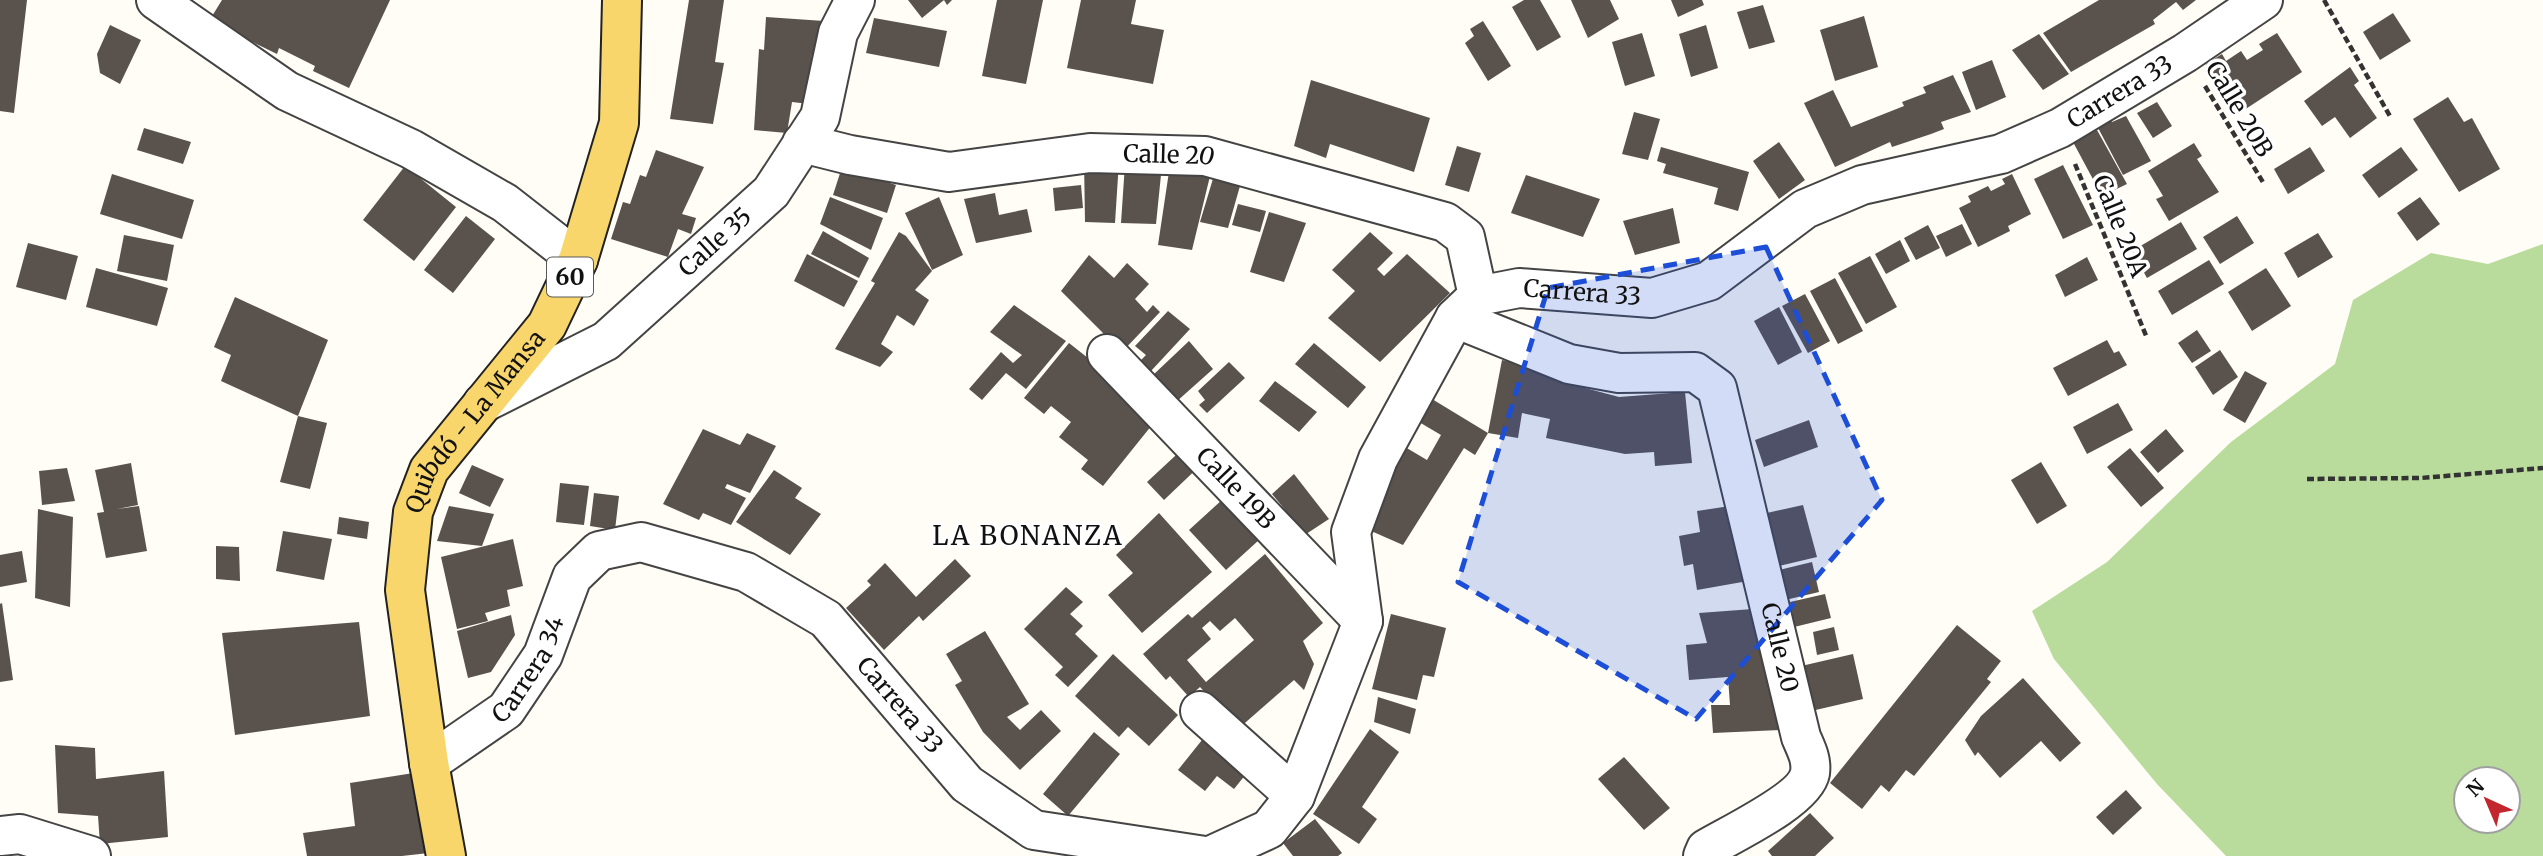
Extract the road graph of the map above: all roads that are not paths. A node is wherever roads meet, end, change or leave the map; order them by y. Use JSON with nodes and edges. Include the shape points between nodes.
{"nodes":[{"id":1,"x":156,"y":0,"type":"edge"},
{"id":2,"x":622,"y":0,"type":"edge"},
{"id":3,"x":855,"y":0,"type":"edge"},
{"id":4,"x":2263,"y":0,"type":"edge"},
{"id":5,"x":802,"y":143,"type":"junction"},
{"id":6,"x":578,"y":260,"type":"junction"},
{"id":7,"x":1467,"y":307,"type":"junction"},
{"id":8,"x":1107,"y":354,"type":"dead end"},
{"id":9,"x":483,"y":403,"type":"junction"},
{"id":10,"x":599,"y":551,"type":"joint"},
{"id":11,"x":1363,"y":621,"type":"junction"},
{"id":12,"x":1200,"y":711,"type":"dead end"},
{"id":13,"x":429,"y":763,"type":"junction"},
{"id":14,"x":1296,"y":796,"type":"junction"},
{"id":15,"x":0,"y":835,"type":"edge"},
{"id":16,"x":91,"y":856,"type":"edge"},
{"id":17,"x":446,"y":856,"type":"edge"},
{"id":18,"x":1207,"y":856,"type":"edge"},
{"id":19,"x":1703,"y":856,"type":"edge"}],
"edges":[{"from":1,"to":6,"type":"street","via":[[288,91],[411,149],[505,203]]},
{"from":2,"to":6,"type":"main road","name":"Quibdó - La Mansa","number":"60","via":[[619,123]]},
{"from":3,"to":5,"type":"street","name":"Calle 35","via":[[838,33],[820,117]]},
{"from":4,"to":7,"type":"street","name":"Carrera 33","via":[[2060,128],[2001,155],[1850,190],[1805,209],[1709,281],[1652,298],[1519,288]]},
{"from":5,"to":7,"type":"street","name":"Calle 20","via":[[949,172],[1090,153],[1205,156],[1445,222],[1465,237]]},
{"from":5,"to":9,"type":"street","name":"Calle 35","via":[[771,192],[606,341]]},
{"from":6,"to":9,"type":"main road","name":"Quibdó - La Mansa","number":"60","via":[[547,325]]},
{"from":7,"to":11,"type":"street","name":"Carrera 33","via":[[1378,459],[1351,532]]},
{"from":7,"to":19,"type":"street","name":"Calle 20","via":[[1569,364],[1619,373],[1695,372],[1717,388],[1801,737],[1811,760],[1810,777],[1792,794],[1766,817],[1706,849]]},
{"from":8,"to":11,"type":"street","name":"Calle 19B"},
{"from":9,"to":13,"type":"main road","name":"Quibdó - La Mansa","number":"60","via":[[429,470],[413,512],[405,590]]},
{"from":10,"to":13,"type":"street","name":"Carrera 34","via":[[572,578],[543,654],[506,710]]},
{"from":10,"to":18,"type":"street","name":"Carrera 33","via":[[641,542],[746,572],[826,619],[967,784],[1034,830]]},
{"from":11,"to":14,"type":"street","name":"Carrera 33"},
{"from":12,"to":14,"type":"street"},
{"from":13,"to":17,"type":"main road","name":"Quibdó - La Mansa","number":"60"},
{"from":14,"to":18,"type":"street","name":"Carrera 33","via":[[1269,829]]},
{"from":15,"to":16,"type":"street","via":[[20,834]]}]}
